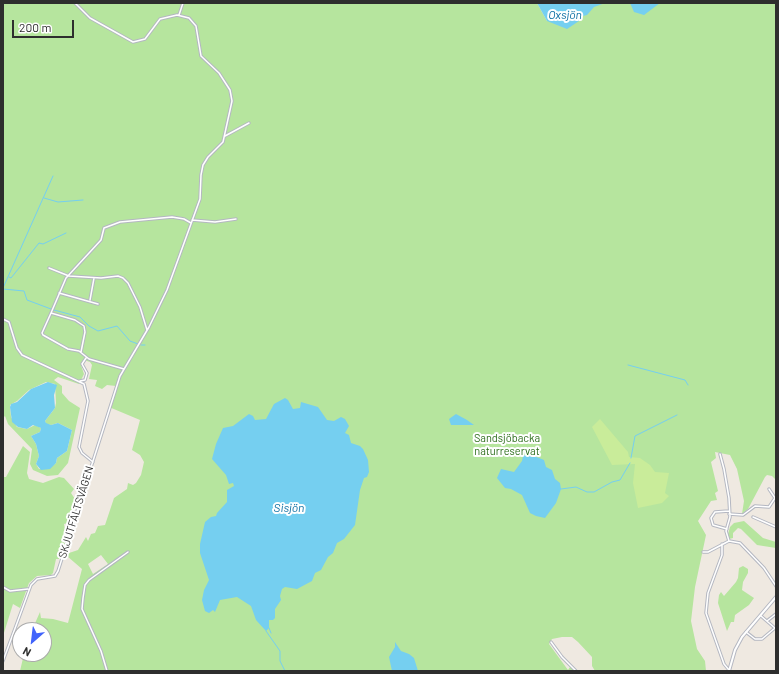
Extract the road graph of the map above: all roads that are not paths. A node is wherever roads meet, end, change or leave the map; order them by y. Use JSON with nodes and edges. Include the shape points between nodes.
{"nodes":[{"id":1,"x":76,"y":3,"type":"edge"},
{"id":2,"x":183,"y":3,"type":"edge"},
{"id":3,"x":179,"y":15,"type":"junction"},
{"id":4,"x":249,"y":124,"type":"dead end"},
{"id":5,"x":225,"y":136,"type":"junction"},
{"id":6,"x":236,"y":219,"type":"dead end"},
{"id":7,"x":192,"y":220,"type":"junction"},
{"id":8,"x":191,"y":223,"type":"junction"},
{"id":9,"x":49,"y":268,"type":"dead end"},
{"id":10,"x":68,"y":276,"type":"junction"},
{"id":11,"x":94,"y":278,"type":"junction"},
{"id":12,"x":59,"y":293,"type":"junction"},
{"id":13,"x":90,"y":300,"type":"junction"},
{"id":14,"x":98,"y":304,"type":"dead end"},
{"id":15,"x":51,"y":313,"type":"junction"},
{"id":16,"x":3,"y":319,"type":"edge"},
{"id":17,"x":148,"y":330,"type":"junction"},
{"id":18,"x":81,"y":352,"type":"junction"},
{"id":19,"x":86,"y":357,"type":"junction"},
{"id":20,"x":124,"y":369,"type":"junction"},
{"id":21,"x":80,"y":381,"type":"junction"},
{"id":22,"x":720,"y":454,"type":"dead end"},
{"id":23,"x":93,"y":462,"type":"junction"},
{"id":24,"x":769,"y":489,"type":"dead end"},
{"id":25,"x":729,"y":511,"type":"junction"},
{"id":26,"x":730,"y":514,"type":"junction"},
{"id":27,"x":753,"y":517,"type":"dead end"},
{"id":28,"x":776,"y":527,"type":"edge"},
{"id":29,"x":727,"y":529,"type":"junction"},
{"id":30,"x":728,"y":541,"type":"junction"},
{"id":31,"x":722,"y":544,"type":"junction"},
{"id":32,"x":128,"y":552,"type":"dead end"},
{"id":33,"x":702,"y":552,"type":"dead end"},
{"id":34,"x":776,"y":586,"type":"edge"},
{"id":35,"x":3,"y":587,"type":"edge"},
{"id":36,"x":28,"y":590,"type":"junction"},
{"id":37,"x":776,"y":597,"type":"edge"},
{"id":38,"x":776,"y":614,"type":"edge"},
{"id":39,"x":760,"y":616,"type":"junction"},
{"id":40,"x":767,"y":621,"type":"junction"},
{"id":41,"x":775,"y":629,"type":"edge"},
{"id":42,"x":746,"y":632,"type":"junction"},
{"id":43,"x":551,"y":642,"type":"dead end"},
{"id":44,"x":3,"y":661,"type":"edge"},
{"id":45,"x":729,"y":670,"type":"edge"},
{"id":46,"x":107,"y":671,"type":"edge"},
{"id":47,"x":576,"y":671,"type":"edge"}],
"edges":[{"from":1,"to":3,"type":"street","via":[[90,18],[133,42],[145,39],[160,19]]},
{"from":2,"to":3,"type":"street"},
{"from":3,"to":5,"type":"street","via":[[189,18],[194,23],[201,56],[214,67],[230,90],[232,101]]},
{"from":4,"to":5,"type":"street"},
{"from":5,"to":7,"type":"street","via":[[221,145],[203,165],[202,195]]},
{"from":6,"to":7,"type":"street","via":[[215,222]]},
{"from":7,"to":8,"type":"street"},
{"from":8,"to":10,"type":"street","via":[[184,218],[172,217],[111,224],[102,230],[101,240]]},
{"from":8,"to":17,"type":"street","via":[[164,298]]},
{"from":9,"to":10,"type":"street"},
{"from":10,"to":11,"type":"street"},
{"from":10,"to":12,"type":"street"},
{"from":11,"to":13,"type":"street"},
{"from":11,"to":17,"type":"street","via":[[118,276],[126,280]]},
{"from":12,"to":13,"type":"street"},
{"from":12,"to":15,"type":"street"},
{"from":13,"to":14,"type":"street"},
{"from":15,"to":18,"type":"street","via":[[76,320],[84,326]]},
{"from":15,"to":18,"type":"street","via":[[43,335],[68,349]]},
{"from":16,"to":21,"type":"street","via":[[9,322],[20,354]]},
{"from":17,"to":20,"type":"street"},
{"from":18,"to":19,"type":"street"},
{"from":19,"to":20,"type":"street"},
{"from":19,"to":21,"type":"street","via":[[82,364],[87,373],[85,380]]},
{"from":20,"to":23,"type":"street"},
{"from":21,"to":23,"type":"street","name":"SKJUTFÄLTSVÄGEN","via":[[86,388],[88,402],[79,446],[82,453]]},
{"from":22,"to":25,"type":"street"},
{"from":23,"to":36,"type":"street","name":"SKJUTFÄLTSVÄGEN","via":[[57,574],[37,579]]},
{"from":24,"to":26,"type":"street","via":[[775,498],[768,508],[755,506],[744,515]]},
{"from":25,"to":26,"type":"street"},
{"from":25,"to":29,"type":"street","via":[[715,512],[711,518],[713,525]]},
{"from":26,"to":29,"type":"street"},
{"from":27,"to":28,"type":"street"},
{"from":29,"to":30,"type":"street"},
{"from":30,"to":31,"type":"street"},
{"from":30,"to":34,"type":"street","via":[[737,542],[746,548]]},
{"from":31,"to":33,"type":"street","via":[[708,552]]},
{"from":31,"to":45,"type":"street","via":[[722,555],[708,593],[706,613],[724,664]]},
{"from":32,"to":46,"type":"street","via":[[86,583],[82,604]]},
{"from":35,"to":36,"type":"street","via":[[10,590]]},
{"from":36,"to":44,"type":"street"},
{"from":37,"to":39,"type":"street"},
{"from":38,"to":40,"type":"street"},
{"from":39,"to":40,"type":"street"},
{"from":39,"to":42,"type":"street"},
{"from":40,"to":41,"type":"street"},
{"from":41,"to":42,"type":"street","via":[[762,639],[755,639]]},
{"from":42,"to":45,"type":"street","via":[[735,650]]},
{"from":43,"to":47,"type":"street"}]}
